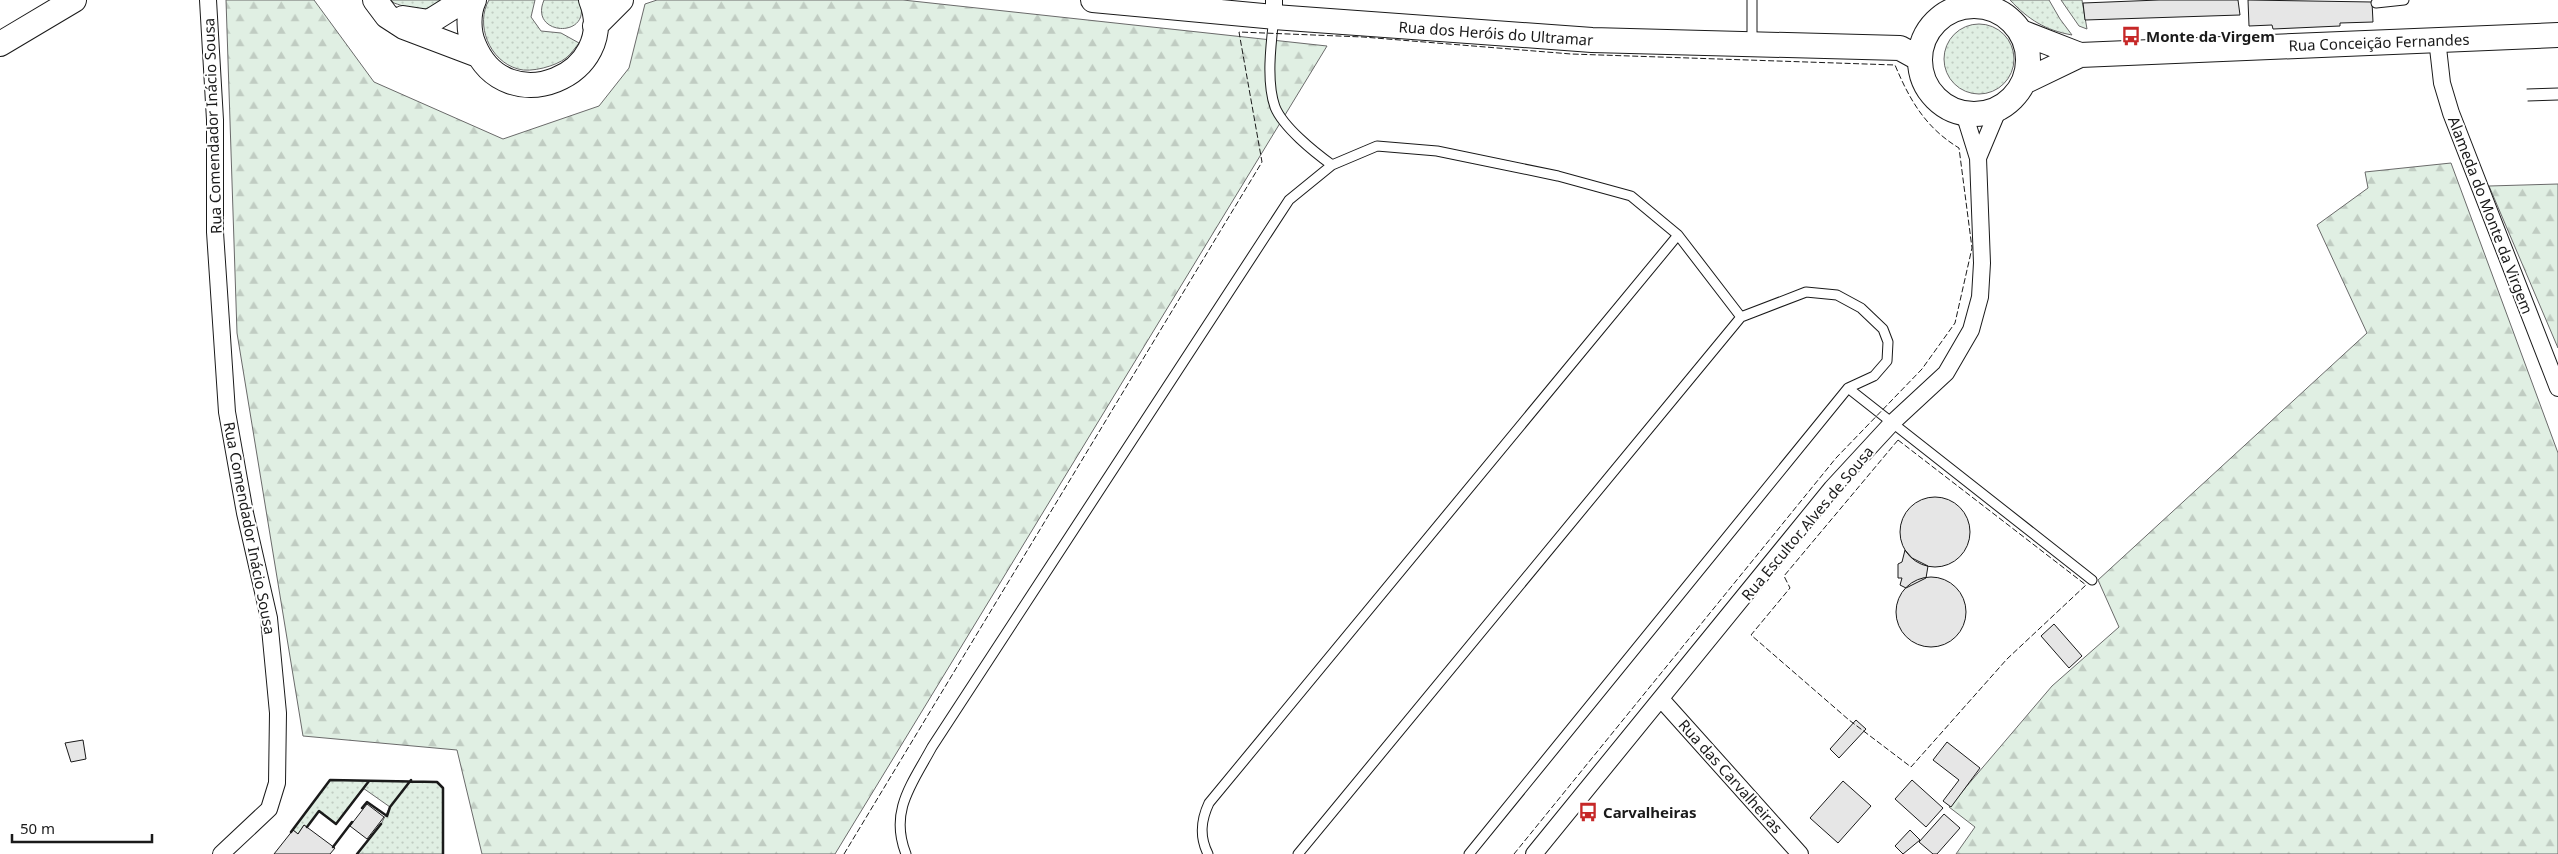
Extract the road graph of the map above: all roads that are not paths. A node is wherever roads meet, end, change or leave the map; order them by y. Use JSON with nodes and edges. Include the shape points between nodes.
{"nodes":[{"id":1,"x":74,"y":0,"type":"edge"},
{"id":2,"x":208,"y":0,"type":"edge"},
{"id":3,"x":464,"y":0,"type":"edge"},
{"id":4,"x":474,"y":0,"type":"edge"},
{"id":5,"x":591,"y":0,"type":"edge"},
{"id":6,"x":621,"y":0,"type":"edge"},
{"id":7,"x":1093,"y":0,"type":"edge"},
{"id":8,"x":1752,"y":0,"type":"edge"},
{"id":9,"x":2404,"y":0,"type":"edge"},
{"id":10,"x":1118,"y":1,"type":"edge"},
{"id":11,"x":2376,"y":3,"type":"dead end"},
{"id":12,"x":1965,"y":4,"type":"edge"},
{"id":13,"x":1194,"y":5,"type":"edge"},
{"id":14,"x":1997,"y":6,"type":"edge"},
{"id":15,"x":381,"y":8,"type":"edge"},
{"id":16,"x":1274,"y":9,"type":"edge"},
{"id":17,"x":595,"y":26,"type":"junction"},
{"id":18,"x":2021,"y":32,"type":"junction"},
{"id":19,"x":2558,"y":35,"type":"edge"},
{"id":20,"x":2436,"y":38,"type":"junction"},
{"id":21,"x":0,"y":44,"type":"edge"},
{"id":22,"x":1752,"y":44,"type":"junction"},
{"id":23,"x":1910,"y":53,"type":"junction"},
{"id":24,"x":478,"y":55,"type":"junction"},
{"id":25,"x":2080,"y":55,"type":"junction"},
{"id":26,"x":2024,"y":82,"type":"junction"},
{"id":27,"x":1999,"y":108,"type":"junction"},
{"id":28,"x":1964,"y":113,"type":"junction"},
{"id":29,"x":1978,"y":158,"type":"junction"},
{"id":30,"x":1332,"y":165,"type":"junction"},
{"id":31,"x":1678,"y":235,"type":"junction"},
{"id":32,"x":1741,"y":316,"type":"junction"},
{"id":33,"x":1848,"y":388,"type":"junction"},
{"id":34,"x":2558,"y":388,"type":"edge"},
{"id":35,"x":1892,"y":423,"type":"junction"},
{"id":36,"x":2092,"y":580,"type":"dead end"},
{"id":37,"x":1662,"y":699,"type":"junction"},
{"id":38,"x":221,"y":854,"type":"edge"},
{"id":39,"x":906,"y":854,"type":"edge"},
{"id":40,"x":1208,"y":854,"type":"edge"},
{"id":41,"x":1298,"y":854,"type":"edge"},
{"id":42,"x":1469,"y":854,"type":"edge"},
{"id":43,"x":1534,"y":854,"type":"edge"},
{"id":44,"x":1800,"y":854,"type":"edge"}],
"edges":[{"from":1,"to":21,"type":"main road"},
{"from":2,"to":38,"type":"street","name":"Rua Comendador Inácio Sousa","via":[[215,232],[227,412],[245,513],[269,618],[278,714],[277,783],[269,810]]},
{"from":3,"to":15,"type":"main road","via":[[429,22]]},
{"from":4,"to":24,"type":"main road","via":[[469,22],[471,39]]},
{"from":5,"to":17,"type":"main road"},
{"from":6,"to":17,"type":"main road"},
{"from":7,"to":10,"type":"main road","name":"Rua dos Heróis do Ultramar"},
{"from":8,"to":22,"type":"lane"},
{"from":9,"to":11,"type":"lane"},
{"from":10,"to":13,"type":"main road","name":"Rua dos Heróis do Ultramar"},
{"from":12,"to":14,"type":"main road"},
{"from":12,"to":23,"type":"main road","via":[[1942,18],[1921,47]]},
{"from":13,"to":16,"type":"main road","name":"Rua dos Heróis do Ultramar"},
{"from":14,"to":18,"type":"main road"},
{"from":15,"to":24,"type":"main road","via":[[404,27]]},
{"from":16,"to":22,"type":"main road","name":"Rua dos Heróis do Ultramar","via":[[1592,40]]},
{"from":16,"to":30,"type":"lane","via":[[1269,61],[1275,107],[1302,142]]},
{"from":17,"to":24,"type":"main road","via":[[591,46],[581,63],[566,76],[547,84],[527,86],[508,81],[491,70]]},
{"from":18,"to":25,"type":"main road","name":"Rua Conceição Fernandes"},
{"from":18,"to":26,"type":"main road","via":[[2027,48],[2028,66]]},
{"from":19,"to":20,"type":"main road","name":"Rua Conceição Fernandes"},
{"from":20,"to":25,"type":"main road","name":"Rua Conceição Fernandes"},
{"from":20,"to":34,"type":"street","name":"Alameda do Monte da Virgem","via":[[2442,83],[2451,113]]},
{"from":22,"to":23,"type":"main road","name":"Rua dos Heróis do Ultramar"},
{"from":23,"to":28,"type":"main road","via":[[1936,98],[1949,108]]},
{"from":25,"to":26,"type":"main road","name":"Rua Conceição Fernandes"},
{"from":26,"to":27,"type":"main road","via":[[2014,97]]},
{"from":27,"to":28,"type":"main road","via":[[1982,114]]},
{"from":27,"to":29,"type":"street","name":"Rua Escultor Alves de Sousa"},
{"from":28,"to":29,"type":"street","name":"Rua Escultor Alves de Sousa"},
{"from":29,"to":35,"type":"street","name":"Rua Escultor Alves de Sousa","via":[[1982,263],[1980,297],[1972,330],[1946,372]]},
{"from":30,"to":31,"type":"lane","via":[[1377,146],[1437,151],[1558,176],[1631,196]]},
{"from":30,"to":39,"type":"lane","via":[[1289,200],[932,747],[900,805],[900,840]]},
{"from":31,"to":32,"type":"lane"},
{"from":31,"to":40,"type":"lane","via":[[1209,803],[1201,828]]},
{"from":32,"to":33,"type":"lane","via":[[1806,292],[1837,295],[1861,308],[1883,329],[1888,342],[1887,361],[1874,376]]},
{"from":32,"to":41,"type":"lane"},
{"from":33,"to":35,"type":"lane"},
{"from":33,"to":42,"type":"lane"},
{"from":35,"to":36,"type":"lane"},
{"from":35,"to":37,"type":"street","name":"Rua Escultor Alves de Sousa","via":[[1832,488]]},
{"from":37,"to":43,"type":"street","name":"Rua Escultor Alves de Sousa"},
{"from":37,"to":44,"type":"street","name":"Rua das Carvalheiras"}]}
